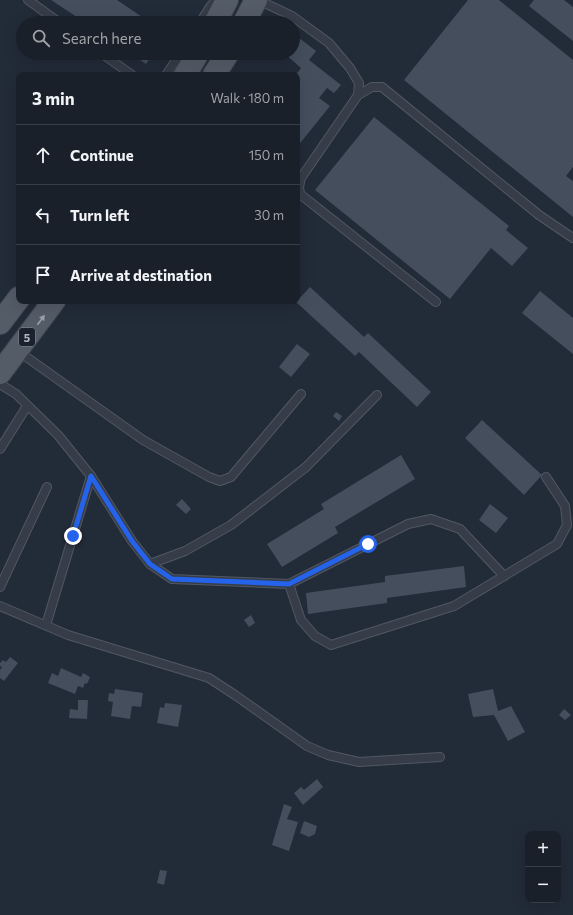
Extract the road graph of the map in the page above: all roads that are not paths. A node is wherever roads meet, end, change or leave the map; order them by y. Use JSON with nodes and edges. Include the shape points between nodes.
{"nodes":[{"id":1,"x":28,"y":0,"type":"edge"},
{"id":2,"x":216,"y":0,"type":"edge"},
{"id":3,"x":227,"y":0,"type":"edge"},
{"id":4,"x":257,"y":0,"type":"edge"},
{"id":5,"x":50,"y":16,"type":"edge"},
{"id":6,"x":204,"y":16,"type":"edge"},
{"id":7,"x":219,"y":16,"type":"edge"},
{"id":8,"x":248,"y":16,"type":"edge"},
{"id":9,"x":292,"y":16,"type":"edge"},
{"id":10,"x":300,"y":22,"type":"edge"},
{"id":11,"x":111,"y":60,"type":"edge"},
{"id":12,"x":176,"y":60,"type":"edge"},
{"id":13,"x":194,"y":60,"type":"edge"},
{"id":14,"x":224,"y":60,"type":"edge"},
{"id":15,"x":128,"y":72,"type":"edge"},
{"id":16,"x":168,"y":72,"type":"edge"},
{"id":17,"x":187,"y":72,"type":"edge"},
{"id":18,"x":216,"y":72,"type":"edge"},
{"id":19,"x":358,"y":95,"type":"junction"},
{"id":20,"x":300,"y":182,"type":"edge"},
{"id":21,"x":300,"y":194,"type":"edge"},
{"id":22,"x":573,"y":238,"type":"edge"},
{"id":23,"x":16,"y":302,"type":"edge"},
{"id":24,"x":436,"y":302,"type":"dead end"},
{"id":25,"x":52,"y":304,"type":"edge"},
{"id":26,"x":0,"y":323,"type":"edge"},
{"id":27,"x":17,"y":350,"type":"junction"},
{"id":28,"x":0,"y":373,"type":"edge"},
{"id":29,"x":0,"y":384,"type":"edge"},
{"id":30,"x":301,"y":394,"type":"dead end"},
{"id":31,"x":376,"y":395,"type":"dead end"},
{"id":32,"x":27,"y":406,"type":"junction"},
{"id":33,"x":0,"y":449,"type":"edge"},
{"id":34,"x":91,"y":476,"type":"junction"},
{"id":35,"x":546,"y":477,"type":"dead end"},
{"id":36,"x":47,"y":487,"type":"dead end"},
{"id":37,"x":150,"y":564,"type":"junction"},
{"id":38,"x":504,"y":576,"type":"junction"},
{"id":39,"x":289,"y":584,"type":"junction"},
{"id":40,"x":0,"y":587,"type":"edge"},
{"id":41,"x":0,"y":606,"type":"edge"},
{"id":42,"x":46,"y":626,"type":"junction"},
{"id":43,"x":440,"y":757,"type":"dead end"}],
"edges":[{"from":1,"to":5,"type":"lane"},
{"from":2,"to":6,"type":"lane"},
{"from":3,"to":7,"type":"main road"},
{"from":4,"to":8,"type":"main road"},
{"from":4,"to":9,"type":"lane"},
{"from":10,"to":19,"type":"lane","via":[[329,43],[350,68],[359,83]]},
{"from":11,"to":15,"type":"lane"},
{"from":12,"to":16,"type":"lane"},
{"from":13,"to":17,"type":"main road"},
{"from":14,"to":18,"type":"main road"},
{"from":19,"to":20,"type":"lane"},
{"from":19,"to":22,"type":"lane","via":[[372,87],[382,87],[538,215]]},
{"from":21,"to":24,"type":"lane"},
{"from":23,"to":26,"type":"main road"},
{"from":27,"to":25,"type":"main road","number":"5","one_way":true},
{"from":27,"to":28,"type":"main road","number":"5"},
{"from":27,"to":30,"type":"lane","via":[[143,440],[220,481],[231,477]]},
{"from":29,"to":32,"type":"lane","via":[[16,394]]},
{"from":31,"to":37,"type":"lane","via":[[306,467],[231,525],[185,550]]},
{"from":32,"to":33,"type":"lane"},
{"from":32,"to":34,"type":"lane","via":[[58,435]]},
{"from":34,"to":37,"type":"lane","via":[[132,541]]},
{"from":34,"to":42,"type":"lane"},
{"from":35,"to":38,"type":"lane","via":[[565,506],[567,525],[557,544]]},
{"from":36,"to":40,"type":"lane"},
{"from":37,"to":39,"type":"lane","via":[[172,579]]},
{"from":38,"to":39,"type":"lane","via":[[460,529],[431,520],[408,524]]},
{"from":38,"to":39,"type":"lane","via":[[454,606],[330,645],[315,636],[301,620]]},
{"from":41,"to":42,"type":"lane"},
{"from":42,"to":43,"type":"lane","via":[[209,678],[307,746],[328,755],[358,762]]}]}
